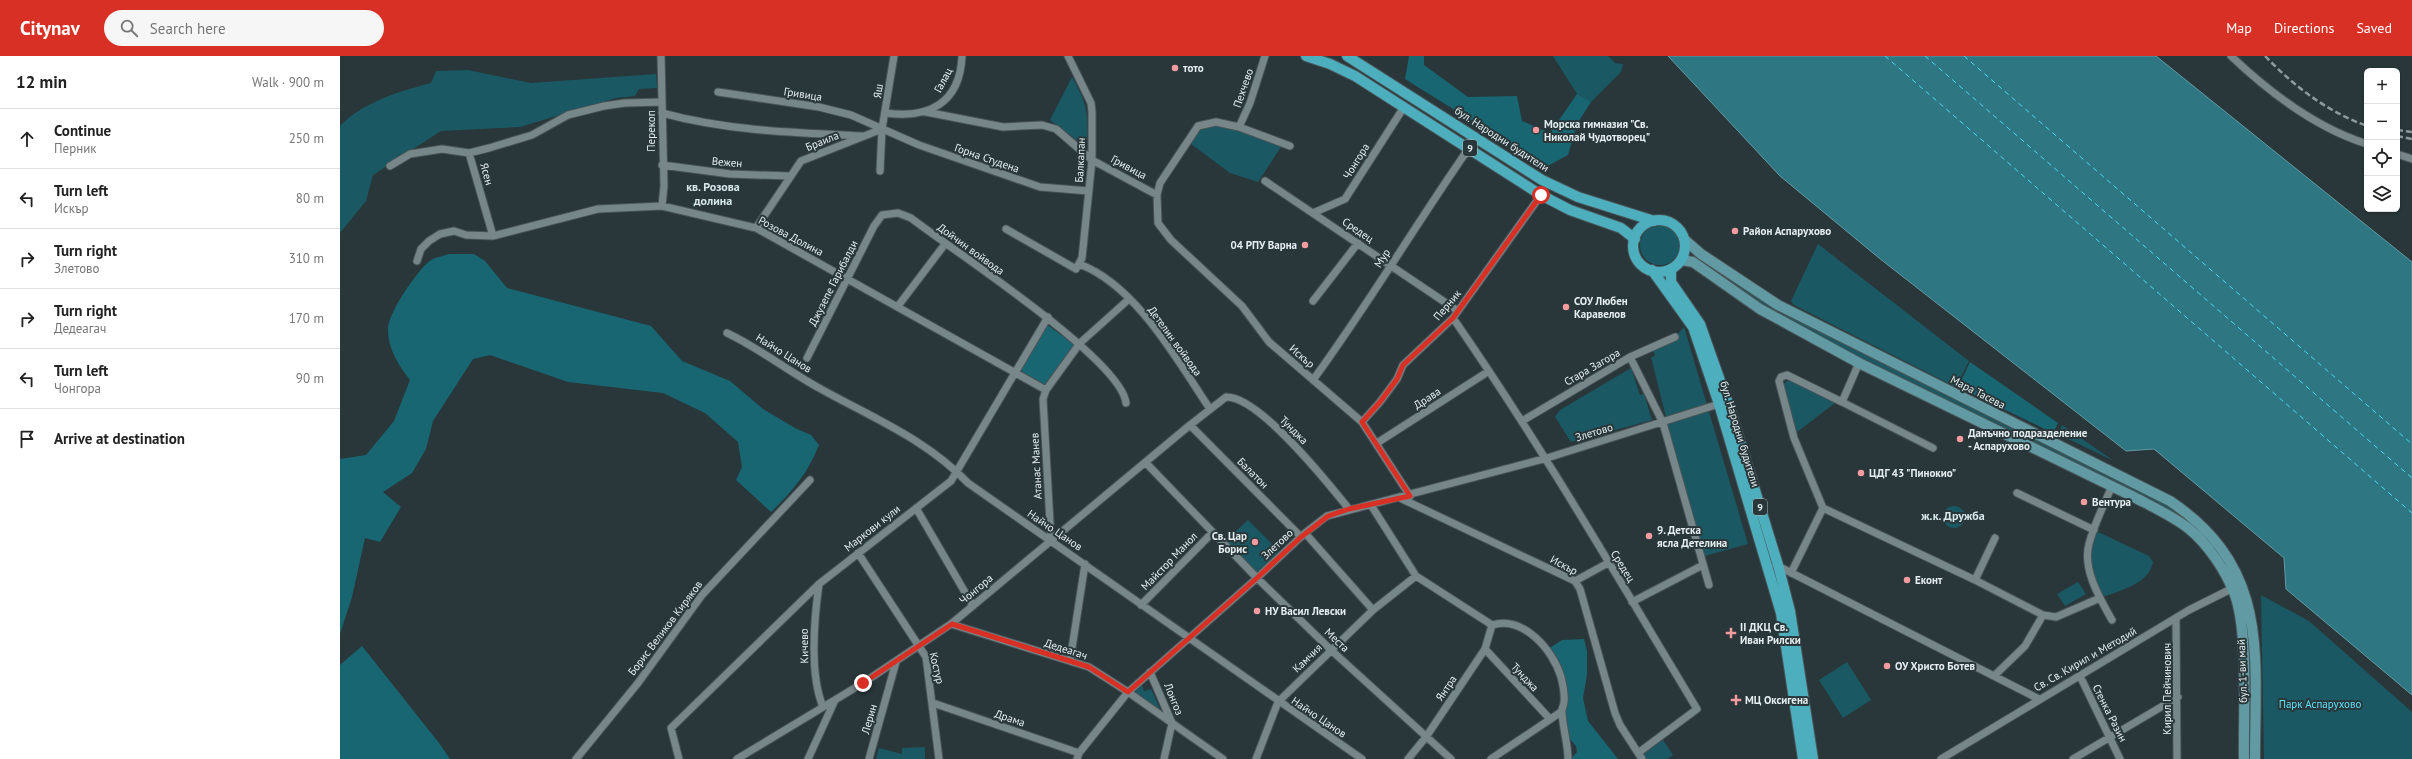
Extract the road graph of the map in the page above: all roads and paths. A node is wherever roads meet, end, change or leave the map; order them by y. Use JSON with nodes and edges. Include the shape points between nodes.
{"nodes":[{"id":1,"x":661,"y":56,"type":"edge"},
{"id":2,"x":894,"y":56,"type":"edge"},
{"id":3,"x":962,"y":56,"type":"edge"},
{"id":4,"x":1068,"y":56,"type":"edge"},
{"id":5,"x":1265,"y":56,"type":"edge"},
{"id":6,"x":1306,"y":56,"type":"edge"},
{"id":7,"x":1347,"y":56,"type":"edge"},
{"id":8,"x":2231,"y":56,"type":"edge"},
{"id":9,"x":718,"y":92,"type":"dead end"},
{"id":10,"x":662,"y":102,"type":"junction"},
{"id":11,"x":1404,"y":107,"type":"junction"},
{"id":12,"x":886,"y":112,"type":"junction"},
{"id":13,"x":926,"y":112,"type":"junction"},
{"id":14,"x":662,"y":113,"type":"junction"},
{"id":15,"x":1240,"y":127,"type":"junction"},
{"id":16,"x":882,"y":129,"type":"junction"},
{"id":17,"x":864,"y":136,"type":"junction"},
{"id":18,"x":2364,"y":143,"type":"edge"},
{"id":19,"x":1290,"y":146,"type":"dead end"},
{"id":20,"x":1469,"y":148,"type":"junction"},
{"id":21,"x":469,"y":153,"type":"junction"},
{"id":22,"x":2400,"y":155,"type":"edge"},
{"id":23,"x":2412,"y":159,"type":"edge"},
{"id":24,"x":1092,"y":160,"type":"junction"},
{"id":25,"x":662,"y":165,"type":"junction"},
{"id":26,"x":390,"y":166,"type":"dead end"},
{"id":27,"x":880,"y":171,"type":"dead end"},
{"id":28,"x":789,"y":176,"type":"junction"},
{"id":29,"x":1266,"y":181,"type":"dead end"},
{"id":30,"x":1089,"y":190,"type":"junction"},
{"id":31,"x":1157,"y":195,"type":"junction"},
{"id":32,"x":1541,"y":195,"type":"junction"},
{"id":33,"x":662,"y":206,"type":"junction"},
{"id":34,"x":1313,"y":213,"type":"junction"},
{"id":35,"x":879,"y":218,"type":"joint"},
{"id":36,"x":1654,"y":221,"type":"junction"},
{"id":37,"x":756,"y":228,"type":"junction"},
{"id":38,"x":1006,"y":229,"type":"dead end"},
{"id":39,"x":493,"y":236,"type":"junction"},
{"id":40,"x":1635,"y":238,"type":"junction"},
{"id":41,"x":1685,"y":240,"type":"junction"},
{"id":42,"x":1358,"y":243,"type":"junction"},
{"id":43,"x":944,"y":244,"type":"junction"},
{"id":44,"x":1681,"y":260,"type":"junction"},
{"id":45,"x":417,"y":261,"type":"dead end"},
{"id":46,"x":1390,"y":265,"type":"junction"},
{"id":47,"x":1077,"y":266,"type":"junction"},
{"id":48,"x":1671,"y":269,"type":"junction"},
{"id":49,"x":1652,"y":270,"type":"junction"},
{"id":50,"x":847,"y":278,"type":"junction"},
{"id":51,"x":1129,"y":299,"type":"junction"},
{"id":52,"x":1313,"y":301,"type":"dead end"},
{"id":53,"x":898,"y":306,"type":"junction"},
{"id":54,"x":1458,"y":311,"type":"junction"},
{"id":55,"x":1048,"y":317,"type":"junction"},
{"id":56,"x":1453,"y":318,"type":"junction"},
{"id":57,"x":727,"y":333,"type":"dead end"},
{"id":58,"x":1675,"y":337,"type":"dead end"},
{"id":59,"x":1080,"y":343,"type":"junction"},
{"id":60,"x":1630,"y":357,"type":"junction"},
{"id":61,"x":807,"y":358,"type":"dead end"},
{"id":62,"x":1859,"y":363,"type":"junction"},
{"id":63,"x":1489,"y":371,"type":"junction"},
{"id":64,"x":1017,"y":372,"type":"junction"},
{"id":65,"x":1313,"y":380,"type":"junction"},
{"id":66,"x":1046,"y":390,"type":"junction"},
{"id":67,"x":1842,"y":402,"type":"junction"},
{"id":68,"x":1126,"y":403,"type":"dead end"},
{"id":69,"x":1719,"y":404,"type":"junction"},
{"id":70,"x":1210,"y":409,"type":"junction"},
{"id":71,"x":1522,"y":421,"type":"junction"},
{"id":72,"x":1362,"y":422,"type":"junction"},
{"id":73,"x":1663,"y":423,"type":"junction"},
{"id":74,"x":1190,"y":425,"type":"junction"},
{"id":75,"x":1377,"y":443,"type":"junction"},
{"id":76,"x":1933,"y":448,"type":"dead end"},
{"id":77,"x":1547,"y":458,"type":"junction"},
{"id":78,"x":1146,"y":463,"type":"junction"},
{"id":79,"x":958,"y":472,"type":"junction"},
{"id":80,"x":810,"y":480,"type":"dead end"},
{"id":81,"x":2112,"y":486,"type":"junction"},
{"id":82,"x":2017,"y":493,"type":"dead end"},
{"id":83,"x":1410,"y":496,"type":"junction"},
{"id":84,"x":1400,"y":498,"type":"junction"},
{"id":85,"x":1371,"y":505,"type":"junction"},
{"id":86,"x":916,"y":508,"type":"junction"},
{"id":87,"x":1823,"y":508,"type":"junction"},
{"id":88,"x":1349,"y":509,"type":"junction"},
{"id":89,"x":2094,"y":530,"type":"junction"},
{"id":90,"x":1212,"y":533,"type":"junction"},
{"id":91,"x":1303,"y":535,"type":"junction"},
{"id":92,"x":1995,"y":538,"type":"dead end"},
{"id":93,"x":1050,"y":540,"type":"junction"},
{"id":94,"x":858,"y":553,"type":"junction"},
{"id":95,"x":1608,"y":563,"type":"junction"},
{"id":96,"x":1085,"y":564,"type":"junction"},
{"id":97,"x":1703,"y":565,"type":"junction"},
{"id":98,"x":1773,"y":565,"type":"junction"},
{"id":99,"x":1791,"y":573,"type":"junction"},
{"id":100,"x":1416,"y":576,"type":"junction"},
{"id":101,"x":1257,"y":578,"type":"junction"},
{"id":102,"x":1975,"y":580,"type":"junction"},
{"id":103,"x":1575,"y":581,"type":"junction"},
{"id":104,"x":818,"y":584,"type":"junction"},
{"id":105,"x":2242,"y":584,"type":"junction"},
{"id":106,"x":1709,"y":585,"type":"dead end"},
{"id":107,"x":2232,"y":588,"type":"junction"},
{"id":108,"x":2100,"y":598,"type":"junction"},
{"id":109,"x":1632,"y":602,"type":"junction"},
{"id":110,"x":1141,"y":605,"type":"junction"},
{"id":111,"x":973,"y":606,"type":"junction"},
{"id":112,"x":1373,"y":610,"type":"junction"},
{"id":113,"x":2043,"y":615,"type":"junction"},
{"id":114,"x":2176,"y":618,"type":"junction"},
{"id":115,"x":2112,"y":620,"type":"dead end"},
{"id":116,"x":952,"y":624,"type":"junction"},
{"id":117,"x":1492,"y":625,"type":"junction"},
{"id":118,"x":1188,"y":639,"type":"junction"},
{"id":119,"x":920,"y":646,"type":"junction"},
{"id":120,"x":1331,"y":650,"type":"junction"},
{"id":121,"x":1485,"y":650,"type":"junction"},
{"id":122,"x":1070,"y":661,"type":"junction"},
{"id":123,"x":896,"y":662,"type":"junction"},
{"id":124,"x":1150,"y":672,"type":"junction"},
{"id":125,"x":1994,"y":676,"type":"junction"},
{"id":126,"x":2080,"y":676,"type":"junction"},
{"id":127,"x":1128,"y":692,"type":"junction"},
{"id":128,"x":2178,"y":697,"type":"junction"},
{"id":129,"x":2039,"y":698,"type":"junction"},
{"id":130,"x":835,"y":700,"type":"junction"},
{"id":131,"x":1278,"y":702,"type":"junction"},
{"id":132,"x":933,"y":704,"type":"junction"},
{"id":133,"x":823,"y":707,"type":"junction"},
{"id":134,"x":1562,"y":712,"type":"junction"},
{"id":135,"x":1550,"y":719,"type":"junction"},
{"id":136,"x":1172,"y":723,"type":"junction"},
{"id":137,"x":1426,"y":737,"type":"junction"},
{"id":138,"x":2110,"y":738,"type":"junction"},
{"id":139,"x":1078,"y":756,"type":"edge"},
{"id":140,"x":1639,"y":757,"type":"edge"},
{"id":141,"x":1943,"y":758,"type":"edge"},
{"id":142,"x":576,"y":759,"type":"edge"},
{"id":143,"x":679,"y":759,"type":"edge"},
{"id":144,"x":737,"y":759,"type":"edge"},
{"id":145,"x":808,"y":759,"type":"edge"},
{"id":146,"x":869,"y":759,"type":"edge"},
{"id":147,"x":938,"y":759,"type":"edge"},
{"id":148,"x":1164,"y":759,"type":"edge"},
{"id":149,"x":1223,"y":759,"type":"edge"},
{"id":150,"x":1256,"y":759,"type":"edge"},
{"id":151,"x":1362,"y":759,"type":"edge"},
{"id":152,"x":1408,"y":759,"type":"edge"},
{"id":153,"x":1451,"y":759,"type":"edge"},
{"id":154,"x":1491,"y":759,"type":"edge"},
{"id":155,"x":1568,"y":759,"type":"edge"},
{"id":156,"x":1803,"y":759,"type":"edge"},
{"id":157,"x":1813,"y":759,"type":"edge"},
{"id":158,"x":2073,"y":759,"type":"edge"},
{"id":159,"x":2120,"y":759,"type":"edge"},
{"id":160,"x":2177,"y":759,"type":"edge"},
{"id":161,"x":2244,"y":759,"type":"edge"},
{"id":162,"x":2255,"y":759,"type":"edge"}],
"edges":[{"from":1,"to":10,"type":"street","name":"Перекоп"},
{"from":2,"to":12,"type":"street","name":"Яш"},
{"from":3,"to":13,"type":"street","name":"Галац","via":[[958,76],[946,98],[938,107]]},
{"from":4,"to":24,"type":"street","name":"Балкапан","via":[[1091,103]]},
{"from":5,"to":15,"type":"street","name":"Пехчево"},
{"from":6,"to":11,"type":"main road","number":"9","via":[[1355,76]]},
{"from":7,"to":36,"type":"main road","name":"бул. Народни будители","number":"9","via":[[1542,180],[1578,197]]},
{"from":8,"to":18,"type":"street","via":[[2277,96],[2323,126]]},
{"from":9,"to":16,"type":"street","name":"Гривица","via":[[831,110],[851,115]]},
{"from":10,"to":14,"type":"street","name":"Перекоп"},
{"from":10,"to":21,"type":"street","via":[[625,103],[568,115],[532,135]]},
{"from":11,"to":20,"type":"main road","number":"9"},
{"from":11,"to":34,"type":"street","name":"Чонгора","via":[[1345,199]]},
{"from":12,"to":13,"type":"street","name":"Галац","via":[[912,115]]},
{"from":12,"to":16,"type":"street","name":"Яш"},
{"from":13,"to":24,"type":"street","name":"Гривица","via":[[1003,127],[1042,125],[1056,129]]},
{"from":14,"to":17,"type":"street","via":[[686,120],[760,131]]},
{"from":14,"to":25,"type":"street","name":"Перекоп"},
{"from":15,"to":19,"type":"street","name":"Гривица"},
{"from":15,"to":31,"type":"street","name":"Гривица","via":[[1216,122],[1198,126],[1160,183]]},
{"from":16,"to":17,"type":"street","name":"Браила"},
{"from":16,"to":27,"type":"street"},
{"from":16,"to":30,"type":"street","name":"Горна Студена","via":[[919,145],[1040,188]]},
{"from":17,"to":28,"type":"street","name":"Браила","via":[[801,161]]},
{"from":20,"to":32,"type":"main road","number":"9"},
{"from":20,"to":46,"type":"street","name":"Мур"},
{"from":21,"to":26,"type":"street","name":"Ясен","via":[[442,149],[426,151],[410,154]]},
{"from":21,"to":39,"type":"street","name":"Ясен"},
{"from":22,"to":23,"type":"street"},
{"from":24,"to":30,"type":"street","name":"Балкапан"},
{"from":24,"to":31,"type":"street","name":"Гривица"},
{"from":25,"to":28,"type":"street","name":"Вежен","via":[[730,174]]},
{"from":25,"to":33,"type":"street","name":"Перекоп"},
{"from":28,"to":37,"type":"street","name":"Браила"},
{"from":29,"to":34,"type":"street","name":"Средец"},
{"from":30,"to":47,"type":"street","name":"Балкапан","via":[[1082,258]]},
{"from":31,"to":65,"type":"street","name":"Искър","via":[[1158,223],[1171,240],[1242,306],[1269,342]]},
{"from":32,"to":40,"type":"main road","number":"9","via":[[1570,210],[1621,228]]},
{"from":32,"to":54,"type":"street","name":"Перник"},
{"from":33,"to":37,"type":"street","name":"Розова Долина"},
{"from":33,"to":39,"type":"street","name":"Розова Долина","via":[[598,209]]},
{"from":34,"to":42,"type":"street","name":"Средец"},
{"from":35,"to":43,"type":"street","name":"Дойчин войвода","via":[[887,213],[905,214]]},
{"from":35,"to":50,"type":"street","name":"Джузепе Гарибалди"},
{"from":36,"to":40,"type":"main road","via":[[1642,227]]},
{"from":36,"to":41,"type":"main road","number":"9","via":[[1665,221],[1674,225]]},
{"from":37,"to":50,"type":"street","name":"Розова Долина"},
{"from":38,"to":47,"type":"street","name":"Детелин войвода"},
{"from":39,"to":45,"type":"street","name":"Розова Долина","via":[[466,235],[454,231],[440,234],[421,249]]},
{"from":40,"to":49,"type":"main road","number":"9","via":[[1637,258],[1643,266]]},
{"from":41,"to":44,"type":"main road"},
{"from":41,"to":105,"type":"main road","name":"Мара Тасева","via":[[1701,254],[1778,305],[2170,501],[2199,522],[2213,537],[2230,559]]},
{"from":42,"to":46,"type":"street","name":"Средец"},
{"from":42,"to":52,"type":"street"},
{"from":43,"to":53,"type":"street"},
{"from":43,"to":55,"type":"street","name":"Дойчин войвода"},
{"from":44,"to":48,"type":"main road"},
{"from":44,"to":62,"type":"main road","via":[[1693,262],[1760,309]]},
{"from":46,"to":54,"type":"street","name":"Средец"},
{"from":46,"to":65,"type":"street","name":"Мур"},
{"from":47,"to":51,"type":"street","name":"Детелин войвода","via":[[1088,267]]},
{"from":48,"to":49,"type":"main road"},
{"from":48,"to":98,"type":"main road","name":"бул. Народни будители","number":"9","via":[[1671,282],[1700,324],[1730,409]]},
{"from":49,"to":69,"type":"main road","name":"бул. Народни будители","number":"9","via":[[1692,327]]},
{"from":50,"to":53,"type":"street","name":"Розова Долина"},
{"from":50,"to":61,"type":"street","name":"Джузепе Гарибалди"},
{"from":51,"to":59,"type":"street"},
{"from":51,"to":70,"type":"street","name":"Детелин войвода","via":[[1154,326]]},
{"from":53,"to":64,"type":"street","name":"Розова Долина"},
{"from":54,"to":56,"type":"street","name":"Перник"},
{"from":55,"to":59,"type":"street"},
{"from":55,"to":64,"type":"street","name":"Маркови кули"},
{"from":56,"to":63,"type":"street","name":"Средец"},
{"from":56,"to":72,"type":"street","name":"Перник","via":[[1403,365],[1397,379]]},
{"from":57,"to":79,"type":"street","name":"Найчо Цанов","via":[[820,388],[904,432]]},
{"from":58,"to":60,"type":"street","name":"Стара Загора"},
{"from":59,"to":66,"type":"street"},
{"from":59,"to":68,"type":"street","via":[[1113,379],[1126,396]]},
{"from":60,"to":71,"type":"street","name":"Стара Загора"},
{"from":60,"to":73,"type":"street"},
{"from":62,"to":67,"type":"street"},
{"from":62,"to":81,"type":"main road"},
{"from":63,"to":71,"type":"street","name":"Средец"},
{"from":63,"to":75,"type":"street","name":"Драва"},
{"from":64,"to":66,"type":"street","name":"Розова Долина"},
{"from":64,"to":79,"type":"street","name":"Маркови кули"},
{"from":65,"to":72,"type":"street","name":"Искър"},
{"from":66,"to":93,"type":"street","name":"Атанас Манев","via":[[1043,399]]},
{"from":67,"to":76,"type":"street"},
{"from":67,"to":87,"type":"street","via":[[1787,375],[1779,379],[1794,438]]},
{"from":69,"to":73,"type":"street","name":"Злетово"},
{"from":69,"to":98,"type":"main road","name":"бул. Народни будители","number":"9"},
{"from":70,"to":74,"type":"street","name":"Чонгора"},
{"from":70,"to":88,"type":"street","name":"Тунджа","via":[[1220,400],[1233,397],[1255,410],[1276,427]]},
{"from":71,"to":77,"type":"street","name":"Средец"},
{"from":72,"to":75,"type":"street","name":"Искър"},
{"from":73,"to":77,"type":"street","name":"Злетово"},
{"from":73,"to":97,"type":"street"},
{"from":74,"to":78,"type":"street","name":"Чонгора"},
{"from":74,"to":91,"type":"street","name":"Балатон"},
{"from":75,"to":83,"type":"street","name":"Искър"},
{"from":77,"to":83,"type":"street","name":"Злетово"},
{"from":77,"to":95,"type":"street","name":"Средец"},
{"from":78,"to":90,"type":"street","name":"Места"},
{"from":78,"to":93,"type":"street","name":"Чонгора"},
{"from":79,"to":86,"type":"street","name":"Маркови кули","via":[[952,481]]},
{"from":79,"to":93,"type":"street","name":"Найчо Цанов","via":[[968,483]]},
{"from":80,"to":142,"type":"street","name":"Борис Великов Киряков","via":[[702,595],[638,683]]},
{"from":81,"to":89,"type":"street"},
{"from":81,"to":107,"type":"main road","via":[[2165,513],[2189,530],[2210,552]]},
{"from":82,"to":89,"type":"street"},
{"from":83,"to":84,"type":"street","name":"Злетово"},
{"from":84,"to":85,"type":"street","name":"Злетово"},
{"from":84,"to":103,"type":"street","name":"Искър"},
{"from":85,"to":88,"type":"street","name":"Злетово"},
{"from":85,"to":100,"type":"street"},
{"from":86,"to":94,"type":"street","name":"Маркови кули"},
{"from":86,"to":111,"type":"street"},
{"from":87,"to":99,"type":"street"},
{"from":87,"to":102,"type":"street"},
{"from":88,"to":91,"type":"street","name":"Злетово","via":[[1328,516]]},
{"from":89,"to":108,"type":"street","via":[[2088,545],[2088,563]]},
{"from":90,"to":101,"type":"street","name":"Места"},
{"from":90,"to":110,"type":"street","name":"Майстор Манол"},
{"from":91,"to":101,"type":"street","name":"Злетово"},
{"from":91,"to":112,"type":"street","name":"Балатон"},
{"from":92,"to":102,"type":"street"},
{"from":93,"to":96,"type":"street","name":"Найчо Цанов"},
{"from":93,"to":111,"type":"street","name":"Чонгора"},
{"from":94,"to":104,"type":"street","name":"Маркови кули"},
{"from":94,"to":119,"type":"street","name":"Костур"},
{"from":95,"to":103,"type":"street"},
{"from":95,"to":109,"type":"street","name":"Средец"},
{"from":96,"to":110,"type":"street","name":"Найчо Цанов"},
{"from":96,"to":122,"type":"street"},
{"from":97,"to":106,"type":"street"},
{"from":97,"to":109,"type":"street"},
{"from":98,"to":99,"type":"street"},
{"from":98,"to":156,"type":"main road","name":"бул. Народни будители","number":"9"},
{"from":98,"to":157,"type":"main road","name":"бул. Народни будители","number":"9","via":[[1790,611]]},
{"from":99,"to":125,"type":"street"},
{"from":100,"to":112,"type":"street","name":"Камчия"},
{"from":100,"to":117,"type":"street"},
{"from":101,"to":118,"type":"street","name":"Злетово"},
{"from":101,"to":120,"type":"street","name":"Места"},
{"from":102,"to":113,"type":"street"},
{"from":103,"to":140,"type":"street","name":"Искър","via":[[1580,589],[1615,713]]},
{"from":104,"to":133,"type":"street","name":"Кичево","via":[[815,614],[816,690]]},
{"from":104,"to":143,"type":"street","name":"Маркови кули","via":[[671,728]]},
{"from":105,"to":107,"type":"street","name":"Св. Св. Кирил и Методий"},
{"from":105,"to":162,"type":"main road","name":"бул. 1-ви май","via":[[2252,618]]},
{"from":107,"to":114,"type":"street","name":"Св. Св. Кирил и Методий"},
{"from":107,"to":161,"type":"main road","name":"бул. 1-ви май","via":[[2237,603],[2241,634]]},
{"from":108,"to":113,"type":"street","via":[[2056,617]]},
{"from":108,"to":115,"type":"street"},
{"from":109,"to":140,"type":"street","name":"Средец","via":[[1697,709]]},
{"from":110,"to":118,"type":"street","name":"Найчо Цанов"},
{"from":111,"to":116,"type":"street","name":"Чонгора"},
{"from":112,"to":120,"type":"street","name":"Камчия"},
{"from":113,"to":125,"type":"street","via":[[2025,646]]},
{"from":114,"to":126,"type":"street","name":"Св. Св. Кирил и Методий"},
{"from":114,"to":128,"type":"street","name":"Кирил Пейчинович"},
{"from":116,"to":119,"type":"street","name":"Чонгора"},
{"from":116,"to":122,"type":"street","name":"Дедеагач"},
{"from":117,"to":121,"type":"street","name":"Янтра"},
{"from":117,"to":134,"type":"street","via":[[1500,622],[1518,626],[1542,645],[1560,675],[1564,702]]},
{"from":118,"to":124,"type":"street","name":"Злетово"},
{"from":118,"to":131,"type":"street","name":"Найчо Цанов"},
{"from":119,"to":123,"type":"street","name":"Чонгора"},
{"from":119,"to":132,"type":"street","name":"Костур","via":[[926,657]]},
{"from":120,"to":131,"type":"street","name":"Камчия"},
{"from":120,"to":137,"type":"street","name":"Места"},
{"from":121,"to":135,"type":"street","name":"Тунджа"},
{"from":121,"to":137,"type":"street","name":"Янтра"},
{"from":122,"to":127,"type":"street","name":"Дедеагач","via":[[1089,667]]},
{"from":123,"to":130,"type":"street","name":"Чонгора"},
{"from":123,"to":146,"type":"street","name":"Лерин"},
{"from":124,"to":127,"type":"street","name":"Злетово"},
{"from":124,"to":136,"type":"street","name":"Лонгоз"},
{"from":125,"to":129,"type":"street"},
{"from":126,"to":129,"type":"street","name":"Св. Св. Кирил и Методий"},
{"from":126,"to":138,"type":"street","name":"Стенка Разин"},
{"from":127,"to":136,"type":"street","name":"Дедеагач"},
{"from":127,"to":139,"type":"street","name":"Злетово"},
{"from":128,"to":138,"type":"street"},
{"from":128,"to":160,"type":"street","name":"Кирил Пейчинович"},
{"from":129,"to":141,"type":"street","name":"Св. Св. Кирил и Методий"},
{"from":130,"to":133,"type":"street","name":"Чонгора"},
{"from":130,"to":145,"type":"street"},
{"from":131,"to":150,"type":"street","name":"Камчия"},
{"from":131,"to":151,"type":"street","name":"Найчо Цанов"},
{"from":132,"to":139,"type":"street","name":"Драма"},
{"from":132,"to":147,"type":"street","name":"Костур"},
{"from":133,"to":144,"type":"street","name":"Чонгора"},
{"from":134,"to":135,"type":"street"},
{"from":134,"to":155,"type":"street"},
{"from":135,"to":154,"type":"street"},
{"from":136,"to":148,"type":"street","name":"Лонгоз"},
{"from":136,"to":149,"type":"street","name":"Дедеагач"},
{"from":137,"to":152,"type":"street","name":"Янтра"},
{"from":137,"to":153,"type":"street","name":"Места"},
{"from":138,"to":158,"type":"street"},
{"from":138,"to":159,"type":"street","name":"Стенка Разин"}]}
